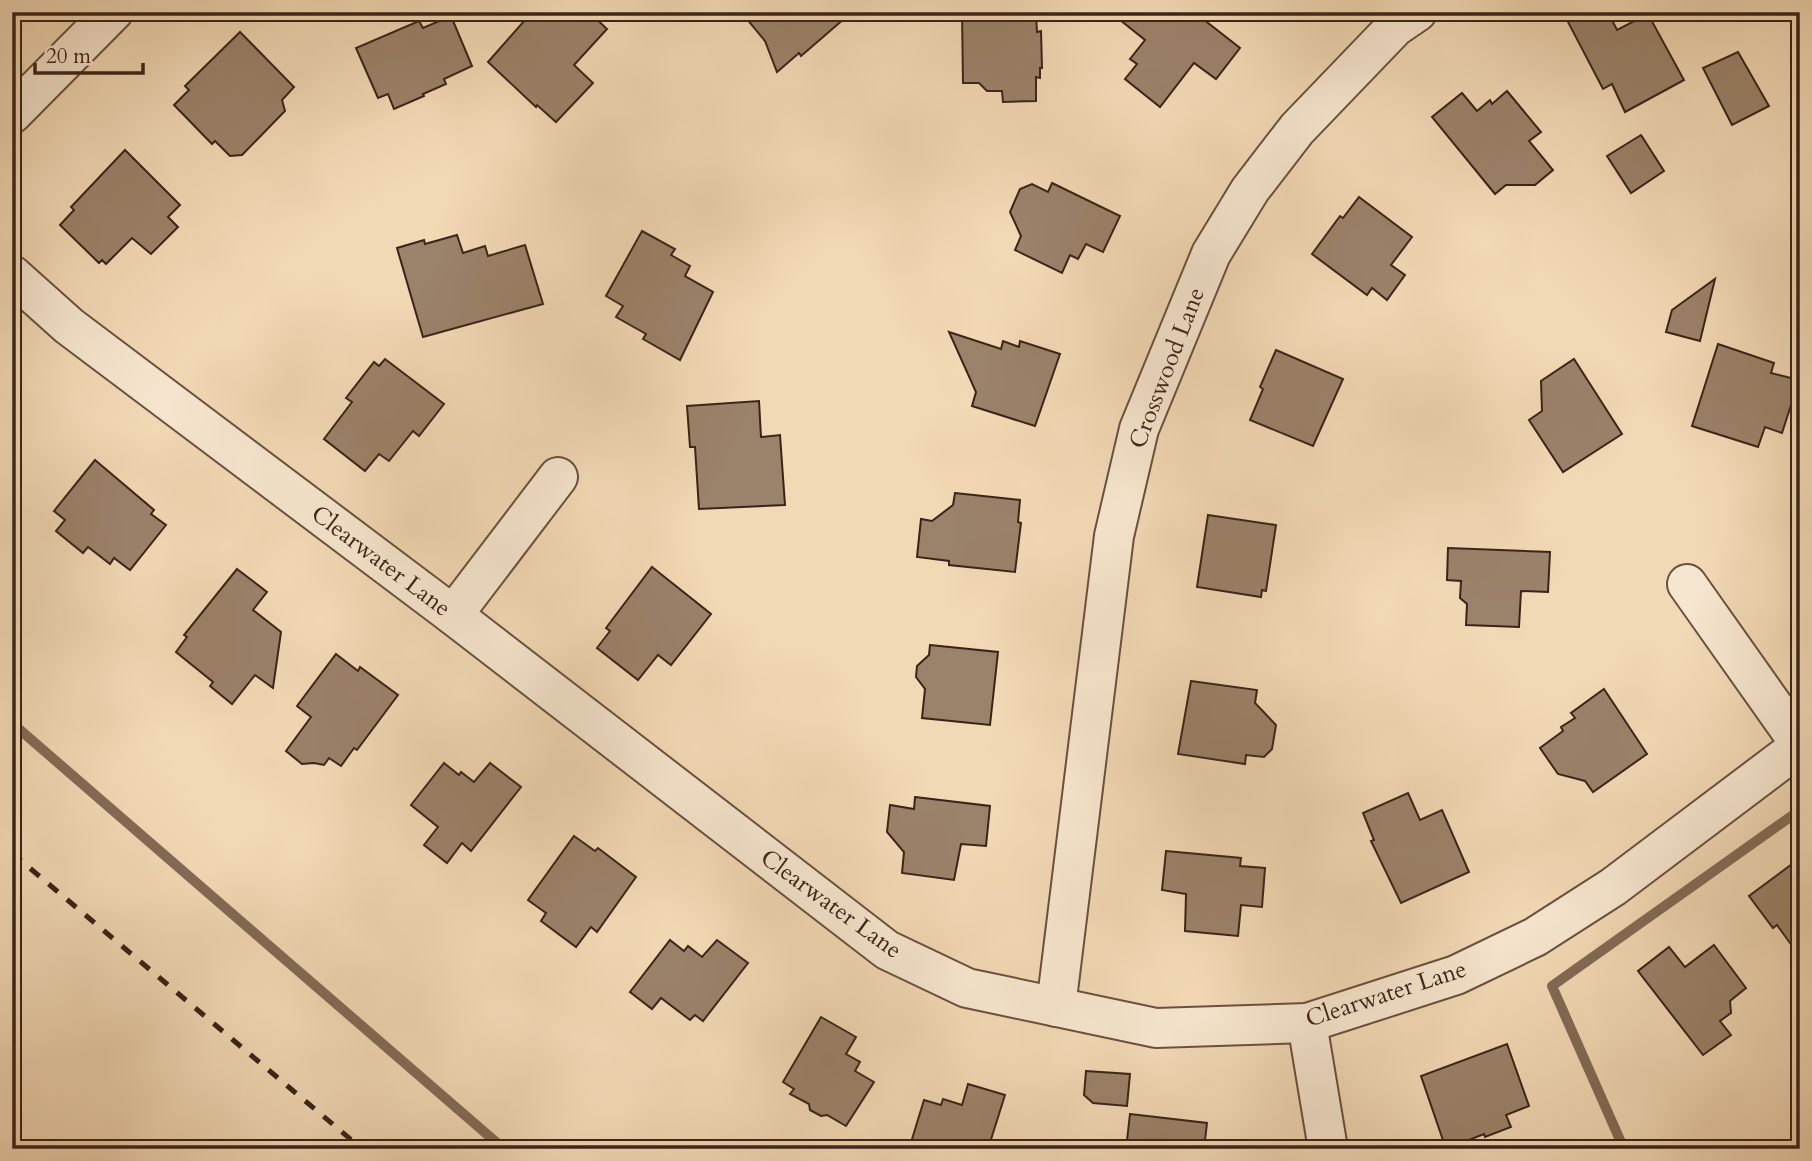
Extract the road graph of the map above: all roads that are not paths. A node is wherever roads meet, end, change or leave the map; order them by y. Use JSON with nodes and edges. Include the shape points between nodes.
{"nodes":[{"id":1,"x":113,"y":12,"type":"edge"},
{"id":2,"x":1397,"y":17,"type":"edge"},
{"id":3,"x":12,"y":114,"type":"edge"},
{"id":4,"x":12,"y":275,"type":"edge"},
{"id":5,"x":558,"y":477,"type":"dead end"},
{"id":6,"x":1687,"y":584,"type":"dead end"},
{"id":7,"x":453,"y":615,"type":"junction"},
{"id":8,"x":1800,"y":745,"type":"edge"},
{"id":9,"x":1056,"y":1007,"type":"junction"},
{"id":10,"x":1307,"y":1023,"type":"junction"},
{"id":11,"x":1328,"y":1149,"type":"edge"}],
"edges":[{"from":1,"to":3,"type":"street"},
{"from":2,"to":9,"type":"street","name":"Crosswood Lane","via":[[1250,190],[1210,254],[1139,429],[1114,536]]},
{"from":4,"to":7,"type":"street","name":"Clearwater Lane","via":[[69,326]]},
{"from":5,"to":7,"type":"street"},
{"from":6,"to":8,"type":"street"},
{"from":7,"to":9,"type":"street","name":"Clearwater Lane","via":[[887,950],[967,988]]},
{"from":8,"to":10,"type":"street","name":"Clearwater Lane","via":[[1614,887],[1535,937],[1456,975]]},
{"from":9,"to":10,"type":"street","name":"Clearwater Lane","via":[[1156,1027]]},
{"from":10,"to":11,"type":"street"}]}
